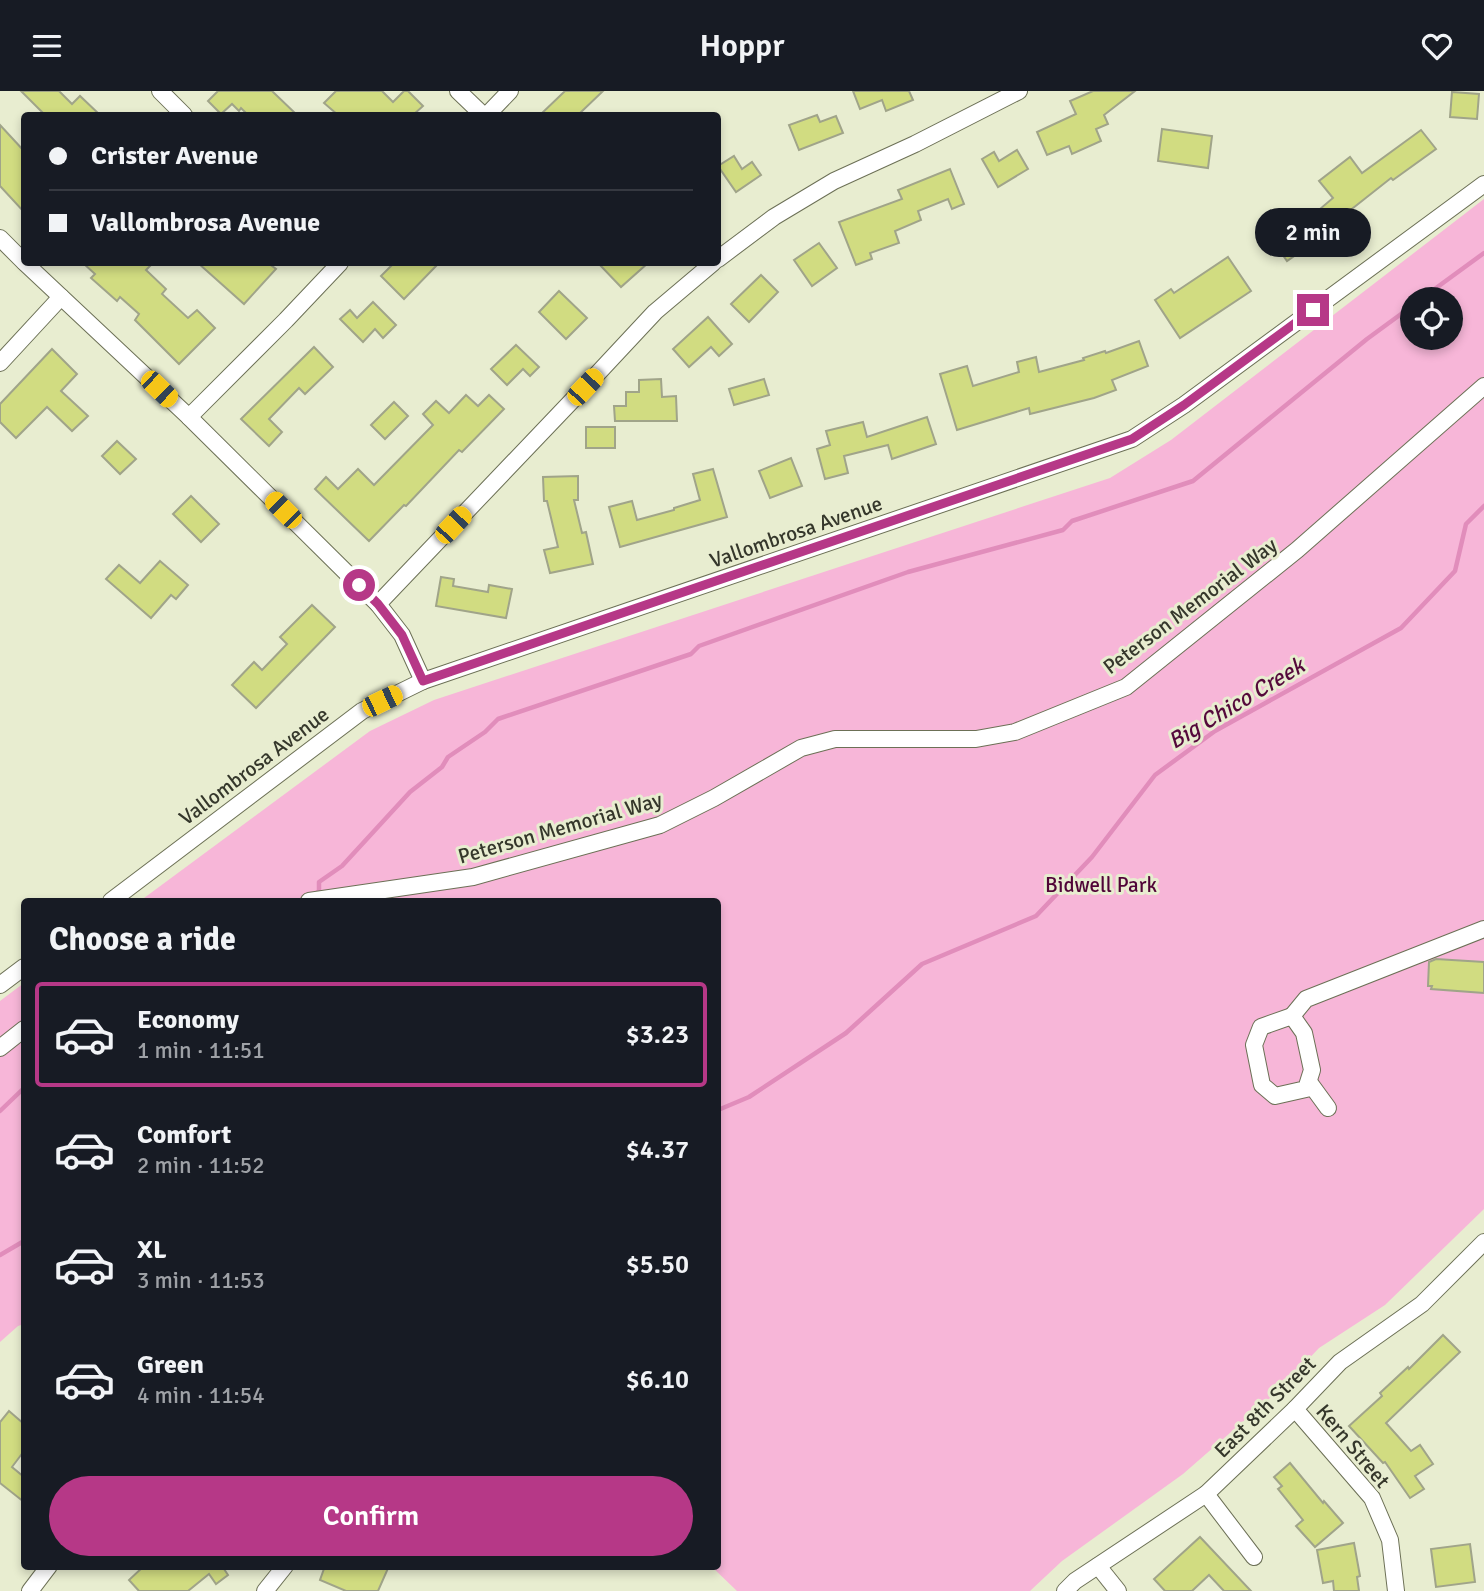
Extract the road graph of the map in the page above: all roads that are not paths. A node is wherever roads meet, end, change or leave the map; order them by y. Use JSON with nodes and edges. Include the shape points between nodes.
{"nodes":[{"id":1,"x":160,"y":91,"type":"edge"},
{"id":2,"x":458,"y":91,"type":"edge"},
{"id":3,"x":510,"y":91,"type":"edge"},
{"id":4,"x":1019,"y":91,"type":"edge"},
{"id":5,"x":181,"y":112,"type":"edge"},
{"id":6,"x":482,"y":112,"type":"edge"},
{"id":7,"x":488,"y":112,"type":"edge"},
{"id":8,"x":1484,"y":184,"type":"edge"},
{"id":9,"x":0,"y":238,"type":"edge"},
{"id":10,"x":721,"y":257,"type":"edge"},
{"id":11,"x":21,"y":258,"type":"edge"},
{"id":12,"x":29,"y":266,"type":"edge"},
{"id":13,"x":332,"y":266,"type":"edge"},
{"id":14,"x":709,"y":266,"type":"edge"},
{"id":15,"x":61,"y":297,"type":"junction"},
{"id":16,"x":0,"y":363,"type":"edge"},
{"id":17,"x":1484,"y":386,"type":"edge"},
{"id":18,"x":188,"y":417,"type":"junction"},
{"id":19,"x":378,"y":604,"type":"junction"},
{"id":20,"x":423,"y":681,"type":"junction"},
{"id":21,"x":115,"y":898,"type":"edge"},
{"id":22,"x":330,"y":898,"type":"edge"},
{"id":23,"x":1484,"y":929,"type":"edge"},
{"id":24,"x":21,"y":969,"type":"edge"},
{"id":25,"x":0,"y":985,"type":"edge"},
{"id":26,"x":1292,"y":1016,"type":"junction"},
{"id":27,"x":21,"y":1031,"type":"edge"},
{"id":28,"x":0,"y":1048,"type":"edge"},
{"id":29,"x":1309,"y":1082,"type":"junction"},
{"id":30,"x":1328,"y":1108,"type":"dead end"},
{"id":31,"x":1484,"y":1242,"type":"edge"},
{"id":32,"x":1295,"y":1409,"type":"junction"},
{"id":33,"x":1206,"y":1494,"type":"junction"},
{"id":34,"x":1254,"y":1557,"type":"dead end"},
{"id":35,"x":1098,"y":1566,"type":"junction"},
{"id":36,"x":46,"y":1570,"type":"edge"},
{"id":37,"x":282,"y":1570,"type":"edge"},
{"id":38,"x":30,"y":1591,"type":"edge"},
{"id":39,"x":265,"y":1591,"type":"edge"},
{"id":40,"x":1065,"y":1591,"type":"edge"},
{"id":41,"x":1118,"y":1591,"type":"edge"},
{"id":42,"x":1396,"y":1591,"type":"edge"}],
"edges":[{"from":1,"to":5,"type":"street"},
{"from":2,"to":6,"type":"street"},
{"from":3,"to":7,"type":"street"},
{"from":4,"to":10,"type":"street","via":[[834,181],[774,217]]},
{"from":8,"to":20,"type":"street","name":"Vallombrosa Avenue","via":[[1132,439]]},
{"from":9,"to":11,"type":"street"},
{"from":12,"to":15,"type":"street"},
{"from":13,"to":18,"type":"street","via":[[286,320]]},
{"from":14,"to":19,"type":"street","via":[[655,312]]},
{"from":15,"to":16,"type":"street"},
{"from":15,"to":18,"type":"street"},
{"from":17,"to":22,"type":"street","name":"Peterson Memorial Way","via":[[1297,551],[1126,687],[1015,732],[976,739],[835,739],[801,748],[660,825],[473,877]]},
{"from":18,"to":19,"type":"street"},
{"from":19,"to":20,"type":"street","via":[[402,635]]},
{"from":20,"to":21,"type":"street","name":"Vallombrosa Avenue","via":[[362,711]]},
{"from":23,"to":26,"type":"street","via":[[1306,999]]},
{"from":24,"to":25,"type":"street"},
{"from":26,"to":29,"type":"street","via":[[1304,1033],[1312,1070]]},
{"from":26,"to":29,"type":"street","via":[[1261,1027],[1254,1045],[1262,1085],[1275,1096],[1306,1089]]},
{"from":27,"to":28,"type":"street"},
{"from":29,"to":30,"type":"street"},
{"from":31,"to":32,"type":"street","name":"East 8th Street","via":[[1422,1304],[1340,1362]]},
{"from":32,"to":33,"type":"street","name":"East 8th Street"},
{"from":32,"to":42,"type":"street","name":"Kern Street","via":[[1372,1498],[1390,1540]]},
{"from":33,"to":34,"type":"street"},
{"from":33,"to":35,"type":"street","name":"East 8th Street"},
{"from":35,"to":40,"type":"street","name":"East 8th Street"},
{"from":35,"to":41,"type":"street"},
{"from":36,"to":38,"type":"street"},
{"from":37,"to":39,"type":"street"}]}
